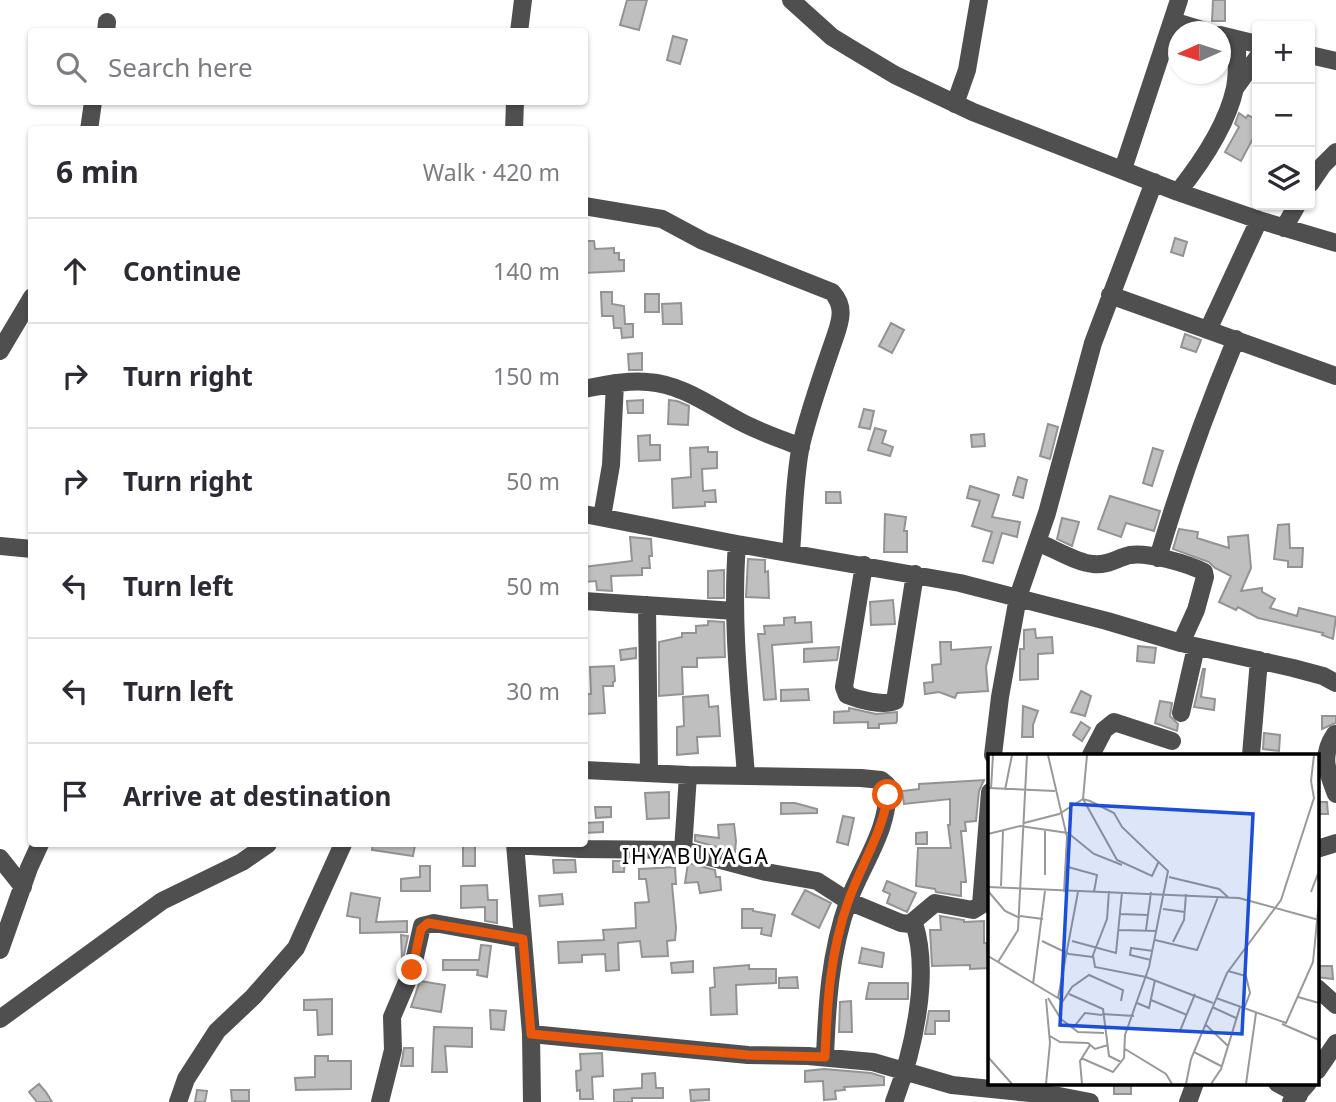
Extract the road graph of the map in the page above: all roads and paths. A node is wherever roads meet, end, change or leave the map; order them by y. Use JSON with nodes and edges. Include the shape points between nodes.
{"nodes":[{"id":1,"x":523,"y":0,"type":"edge"},
{"id":2,"x":791,"y":0,"type":"edge"},
{"id":3,"x":979,"y":0,"type":"edge"},
{"id":4,"x":1179,"y":0,"type":"edge"},
{"id":5,"x":1173,"y":21,"type":"edge"},
{"id":6,"x":520,"y":28,"type":"edge"},
{"id":7,"x":1168,"y":36,"type":"edge"},
{"id":8,"x":1231,"y":38,"type":"edge"},
{"id":9,"x":1252,"y":43,"type":"edge"},
{"id":10,"x":1231,"y":44,"type":"edge"},
{"id":11,"x":1315,"y":56,"type":"edge"},
{"id":12,"x":1336,"y":61,"type":"edge"},
{"id":13,"x":1252,"y":65,"type":"edge"},
{"id":14,"x":1234,"y":90,"type":"junction"},
{"id":15,"x":955,"y":104,"type":"junction"},
{"id":16,"x":93,"y":105,"type":"edge"},
{"id":17,"x":515,"y":105,"type":"edge"},
{"id":18,"x":90,"y":126,"type":"edge"},
{"id":19,"x":513,"y":126,"type":"edge"},
{"id":20,"x":1336,"y":152,"type":"edge"},
{"id":21,"x":1124,"y":169,"type":"junction"},
{"id":22,"x":1315,"y":177,"type":"edge"},
{"id":23,"x":1154,"y":182,"type":"junction"},
{"id":24,"x":1178,"y":192,"type":"junction"},
{"id":25,"x":588,"y":207,"type":"edge"},
{"id":26,"x":1294,"y":210,"type":"edge"},
{"id":27,"x":1259,"y":220,"type":"junction"},
{"id":28,"x":1284,"y":228,"type":"junction"},
{"id":29,"x":1336,"y":243,"type":"edge"},
{"id":30,"x":1110,"y":295,"type":"junction"},
{"id":31,"x":28,"y":304,"type":"edge"},
{"id":32,"x":1208,"y":330,"type":"junction"},
{"id":33,"x":1236,"y":339,"type":"junction"},
{"id":34,"x":0,"y":351,"type":"edge"},
{"id":35,"x":1336,"y":376,"type":"edge"},
{"id":36,"x":615,"y":383,"type":"junction"},
{"id":37,"x":588,"y":388,"type":"edge"},
{"id":38,"x":801,"y":447,"type":"junction"},
{"id":39,"x":593,"y":515,"type":"edge"},
{"id":40,"x":1037,"y":542,"type":"junction"},
{"id":41,"x":737,"y":544,"type":"junction"},
{"id":42,"x":0,"y":546,"type":"edge"},
{"id":43,"x":28,"y":549,"type":"edge"},
{"id":44,"x":791,"y":552,"type":"junction"},
{"id":45,"x":1158,"y":558,"type":"junction"},
{"id":46,"x":864,"y":565,"type":"junction"},
{"id":47,"x":915,"y":575,"type":"junction"},
{"id":48,"x":1018,"y":597,"type":"junction"},
{"id":49,"x":588,"y":601,"type":"edge"},
{"id":50,"x":647,"y":605,"type":"junction"},
{"id":51,"x":735,"y":611,"type":"junction"},
{"id":52,"x":1189,"y":645,"type":"junction"},
{"id":53,"x":1259,"y":660,"type":"junction"},
{"id":54,"x":1336,"y":683,"type":"edge"},
{"id":55,"x":1181,"y":713,"type":"dead end"},
{"id":56,"x":1335,"y":734,"type":"edge"},
{"id":57,"x":1172,"y":741,"type":"dead end"},
{"id":58,"x":993,"y":754,"type":"edge"},
{"id":59,"x":1092,"y":754,"type":"edge"},
{"id":60,"x":1251,"y":754,"type":"edge"},
{"id":61,"x":588,"y":770,"type":"edge"},
{"id":62,"x":649,"y":774,"type":"junction"},
{"id":63,"x":688,"y":775,"type":"junction"},
{"id":64,"x":746,"y":775,"type":"junction"},
{"id":65,"x":1336,"y":794,"type":"edge"},
{"id":66,"x":988,"y":806,"type":"edge"},
{"id":67,"x":1336,"y":843,"type":"edge"},
{"id":68,"x":39,"y":847,"type":"edge"},
{"id":69,"x":264,"y":847,"type":"edge"},
{"id":70,"x":342,"y":847,"type":"edge"},
{"id":71,"x":515,"y":847,"type":"edge"},
{"id":72,"x":554,"y":847,"type":"edge"},
{"id":73,"x":1318,"y":849,"type":"edge"},
{"id":74,"x":683,"y":850,"type":"junction"},
{"id":75,"x":0,"y":858,"type":"edge"},
{"id":76,"x":23,"y":887,"type":"junction"},
{"id":77,"x":848,"y":901,"type":"junction"},
{"id":78,"x":914,"y":923,"type":"junction"},
{"id":79,"x":523,"y":939,"type":"junction"},
{"id":80,"x":0,"y":950,"type":"edge"},
{"id":81,"x":1318,"y":989,"type":"edge"},
{"id":82,"x":1336,"y":1006,"type":"edge"},
{"id":83,"x":0,"y":1019,"type":"edge"},
{"id":84,"x":531,"y":1034,"type":"junction"},
{"id":85,"x":1336,"y":1043,"type":"edge"},
{"id":86,"x":825,"y":1057,"type":"junction"},
{"id":87,"x":906,"y":1070,"type":"junction"},
{"id":88,"x":1318,"y":1070,"type":"edge"},
{"id":89,"x":1195,"y":1084,"type":"edge"},
{"id":90,"x":1279,"y":1084,"type":"edge"},
{"id":91,"x":1300,"y":1093,"type":"edge"},
{"id":92,"x":178,"y":1102,"type":"edge"},
{"id":93,"x":380,"y":1102,"type":"edge"},
{"id":94,"x":532,"y":1102,"type":"edge"},
{"id":95,"x":894,"y":1102,"type":"edge"},
{"id":96,"x":1090,"y":1102,"type":"edge"},
{"id":97,"x":1188,"y":1102,"type":"edge"}],
"edges":[{"from":1,"to":6,"type":"street"},
{"from":2,"to":15,"type":"street","via":[[832,37]]},
{"from":3,"to":15,"type":"street","via":[[967,70]]},
{"from":4,"to":5,"type":"street"},
{"from":7,"to":21,"type":"street"},
{"from":8,"to":9,"type":"street"},
{"from":10,"to":14,"type":"street","via":[[1237,64]]},
{"from":11,"to":12,"type":"street"},
{"from":13,"to":14,"type":"street"},
{"from":14,"to":24,"type":"street","via":[[1211,146]]},
{"from":15,"to":21,"type":"street"},
{"from":16,"to":18,"type":"street"},
{"from":17,"to":19,"type":"street"},
{"from":20,"to":22,"type":"street"},
{"from":21,"to":23,"type":"street"},
{"from":23,"to":24,"type":"street"},
{"from":23,"to":30,"type":"street"},
{"from":24,"to":27,"type":"street"},
{"from":25,"to":38,"type":"street","via":[[662,219],[703,241],[832,292],[842,307],[840,319]]},
{"from":26,"to":28,"type":"street"},
{"from":27,"to":28,"type":"street"},
{"from":27,"to":32,"type":"street"},
{"from":28,"to":29,"type":"street"},
{"from":30,"to":32,"type":"street"},
{"from":30,"to":40,"type":"street"},
{"from":31,"to":34,"type":"street"},
{"from":32,"to":33,"type":"street"},
{"from":33,"to":35,"type":"street"},
{"from":33,"to":45,"type":"street","via":[[1206,411]]},
{"from":36,"to":37,"type":"street"},
{"from":36,"to":38,"type":"street","via":[[663,384]]},
{"from":36,"to":39,"type":"street","via":[[611,466]]},
{"from":38,"to":44,"type":"street"},
{"from":39,"to":41,"type":"street"},
{"from":40,"to":45,"type":"street","via":[[1087,564],[1107,564],[1134,555]]},
{"from":40,"to":48,"type":"street"},
{"from":41,"to":44,"type":"street"},
{"from":41,"to":51,"type":"street"},
{"from":42,"to":43,"type":"street"},
{"from":44,"to":46,"type":"street"},
{"from":45,"to":52,"type":"street","via":[[1204,572]]},
{"from":46,"to":47,"type":"street"},
{"from":46,"to":47,"type":"street","via":[[844,687],[852,698],[895,701]]},
{"from":47,"to":48,"type":"street"},
{"from":48,"to":52,"type":"street"},
{"from":48,"to":58,"type":"street"},
{"from":49,"to":50,"type":"street"},
{"from":50,"to":51,"type":"street"},
{"from":50,"to":62,"type":"street"},
{"from":51,"to":64,"type":"street"},
{"from":52,"to":53,"type":"street"},
{"from":52,"to":55,"type":"street"},
{"from":53,"to":54,"type":"street"},
{"from":53,"to":60,"type":"street"},
{"from":56,"to":65,"type":"street","via":[[1325,758]]},
{"from":57,"to":59,"type":"street","via":[[1114,722],[1104,730]]},
{"from":61,"to":62,"type":"street"},
{"from":62,"to":63,"type":"street"},
{"from":63,"to":64,"type":"street"},
{"from":63,"to":74,"type":"street"},
{"from":64,"to":77,"type":"street","via":[[861,778],[887,785],[881,825]]},
{"from":66,"to":78,"type":"street","via":[[981,905],[973,910],[935,903]]},
{"from":67,"to":73,"type":"street"},
{"from":68,"to":76,"type":"street"},
{"from":69,"to":83,"type":"street","via":[[162,901]]},
{"from":70,"to":92,"type":"street","via":[[296,948],[217,1031]]},
{"from":71,"to":79,"type":"street"},
{"from":72,"to":74,"type":"street"},
{"from":74,"to":77,"type":"street","via":[[817,881]]},
{"from":75,"to":76,"type":"street"},
{"from":76,"to":80,"type":"street"},
{"from":77,"to":78,"type":"street","via":[[901,923]]},
{"from":77,"to":86,"type":"street","via":[[829,979]]},
{"from":78,"to":87,"type":"street","via":[[920,941],[919,984]]},
{"from":79,"to":84,"type":"street"},
{"from":79,"to":93,"type":"street","via":[[434,923],[422,926],[412,970],[392,1017],[393,1050]]},
{"from":81,"to":82,"type":"street"},
{"from":84,"to":86,"type":"street","via":[[748,1055]]},
{"from":84,"to":94,"type":"street"},
{"from":85,"to":88,"type":"street"},
{"from":86,"to":87,"type":"street"},
{"from":87,"to":95,"type":"street"},
{"from":87,"to":96,"type":"street","via":[[952,1085]]},
{"from":89,"to":97,"type":"street"},
{"from":90,"to":91,"type":"street"}]}
